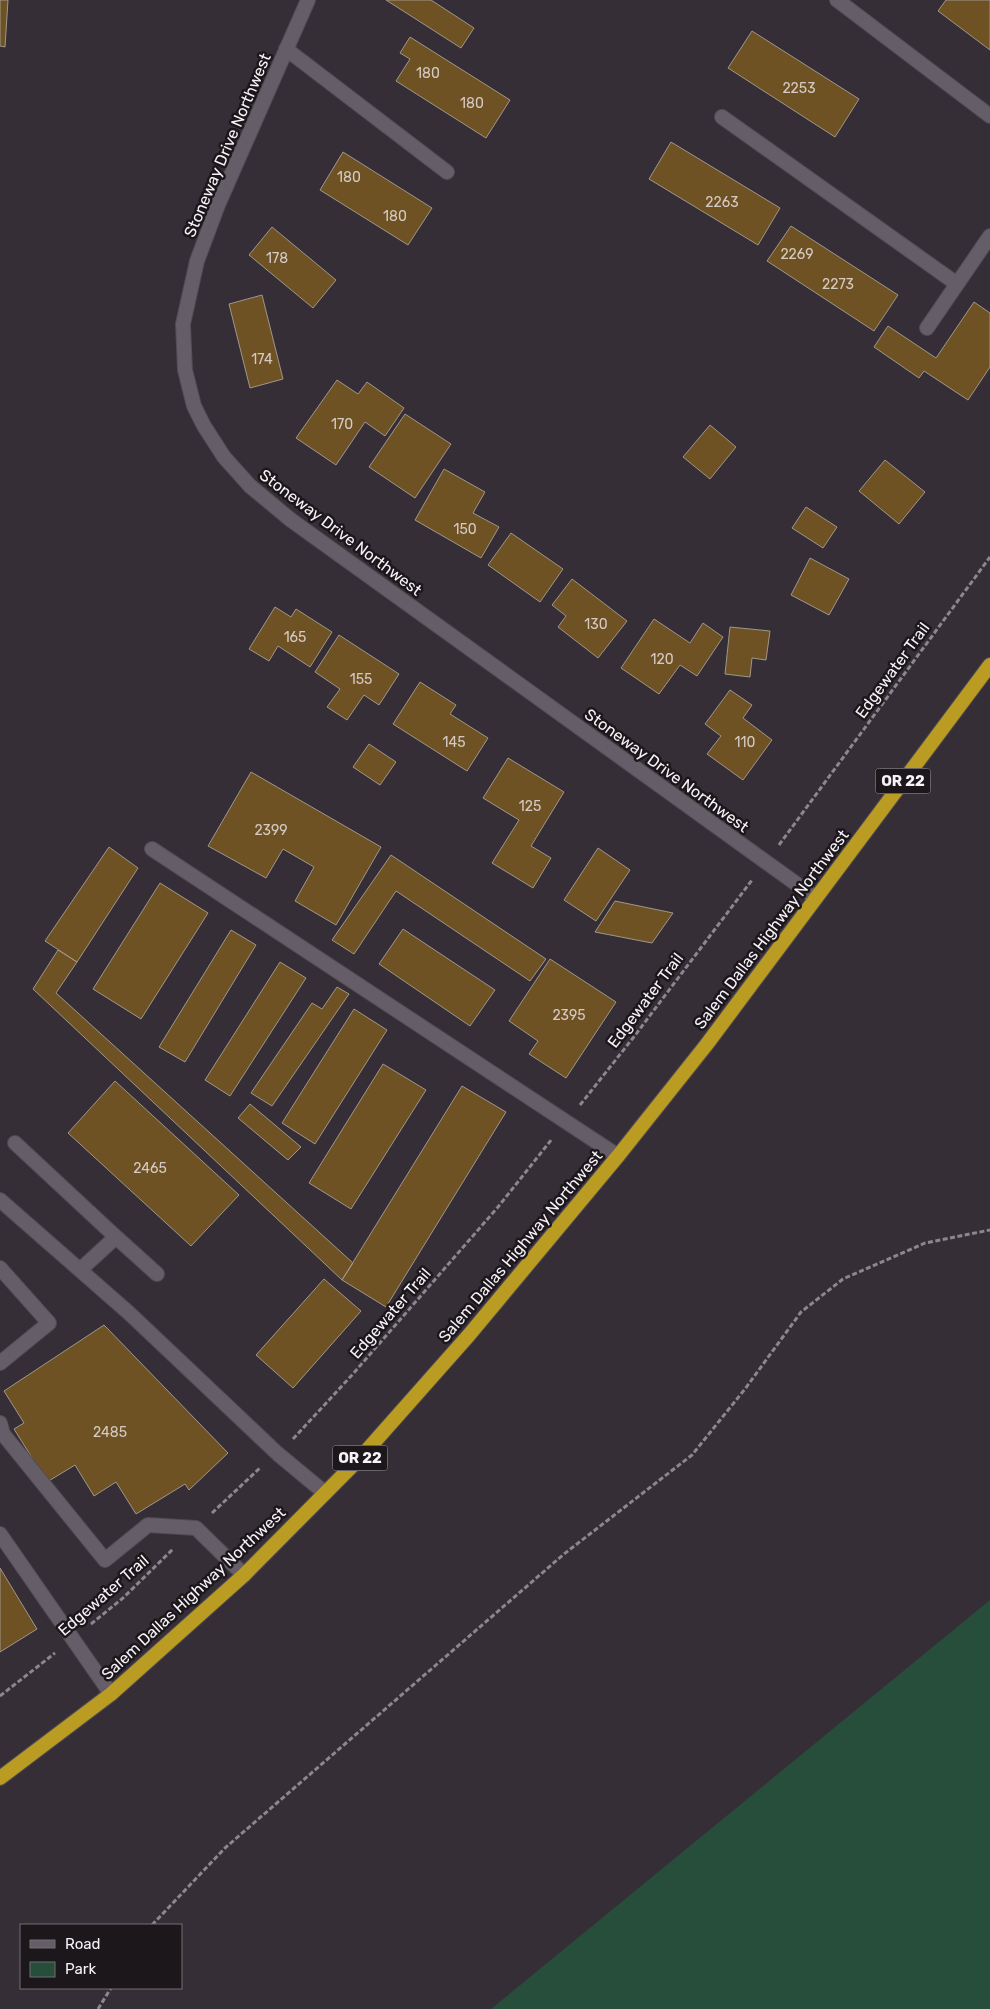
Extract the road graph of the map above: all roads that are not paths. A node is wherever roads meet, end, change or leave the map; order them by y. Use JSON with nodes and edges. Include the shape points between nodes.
{"nodes":[{"id":1,"x":308,"y":0,"type":"edge"},
{"id":2,"x":837,"y":0,"type":"edge"},
{"id":3,"x":286,"y":49,"type":"junction"},
{"id":4,"x":990,"y":116,"type":"edge"},
{"id":5,"x":722,"y":117,"type":"dead end"},
{"id":6,"x":447,"y":172,"type":"dead end"},
{"id":7,"x":990,"y":236,"type":"edge"},
{"id":8,"x":957,"y":284,"type":"junction"},
{"id":9,"x":927,"y":328,"type":"dead end"},
{"id":10,"x":990,"y":665,"type":"edge"},
{"id":11,"x":152,"y":849,"type":"dead end"},
{"id":12,"x":816,"y":898,"type":"junction"},
{"id":13,"x":14,"y":1143,"type":"dead end"},
{"id":14,"x":618,"y":1156,"type":"junction"},
{"id":15,"x":0,"y":1200,"type":"edge"},
{"id":16,"x":116,"y":1237,"type":"junction"},
{"id":17,"x":0,"y":1268,"type":"edge"},
{"id":18,"x":80,"y":1270,"type":"junction"},
{"id":19,"x":157,"y":1274,"type":"dead end"},
{"id":20,"x":0,"y":1363,"type":"edge"},
{"id":21,"x":0,"y":1423,"type":"edge"},
{"id":22,"x":325,"y":1493,"type":"junction"},
{"id":23,"x":0,"y":1534,"type":"edge"},
{"id":24,"x":244,"y":1575,"type":"junction"},
{"id":25,"x":111,"y":1694,"type":"junction"},
{"id":26,"x":0,"y":1778,"type":"edge"}],
"edges":[{"from":1,"to":3,"type":"street","name":"Stoneway Drive Northwest"},
{"from":2,"to":4,"type":"street"},
{"from":3,"to":6,"type":"street"},
{"from":3,"to":12,"type":"street","name":"Stoneway Drive Northwest","via":[[197,261],[183,324],[185,370],[194,406],[204,426],[224,457],[250,486],[291,520]]},
{"from":5,"to":8,"type":"street"},
{"from":7,"to":8,"type":"street"},
{"from":8,"to":9,"type":"street"},
{"from":10,"to":12,"type":"highway","name":"Salem Dallas Highway Northwest","number":"OR 22"},
{"from":11,"to":14,"type":"street"},
{"from":12,"to":14,"type":"highway","name":"Salem Dallas Highway Northwest","number":"OR 22"},
{"from":13,"to":16,"type":"street"},
{"from":14,"to":22,"type":"highway","name":"Salem Dallas Highway Northwest","number":"OR 22","via":[[469,1335]]},
{"from":15,"to":18,"type":"street"},
{"from":16,"to":18,"type":"street"},
{"from":16,"to":19,"type":"street"},
{"from":17,"to":20,"type":"street","via":[[49,1324]]},
{"from":18,"to":22,"type":"street","via":[[278,1454]]},
{"from":21,"to":24,"type":"street","via":[[3,1434],[105,1560],[148,1525],[196,1528]]},
{"from":22,"to":24,"type":"highway","name":"Salem Dallas Highway Northwest","number":"OR 22"},
{"from":23,"to":25,"type":"street"},
{"from":24,"to":25,"type":"highway","name":"Salem Dallas Highway Northwest","number":"OR 22"},
{"from":25,"to":26,"type":"highway","name":"Salem Dallas Highway Northwest","number":"OR 22"}]}
